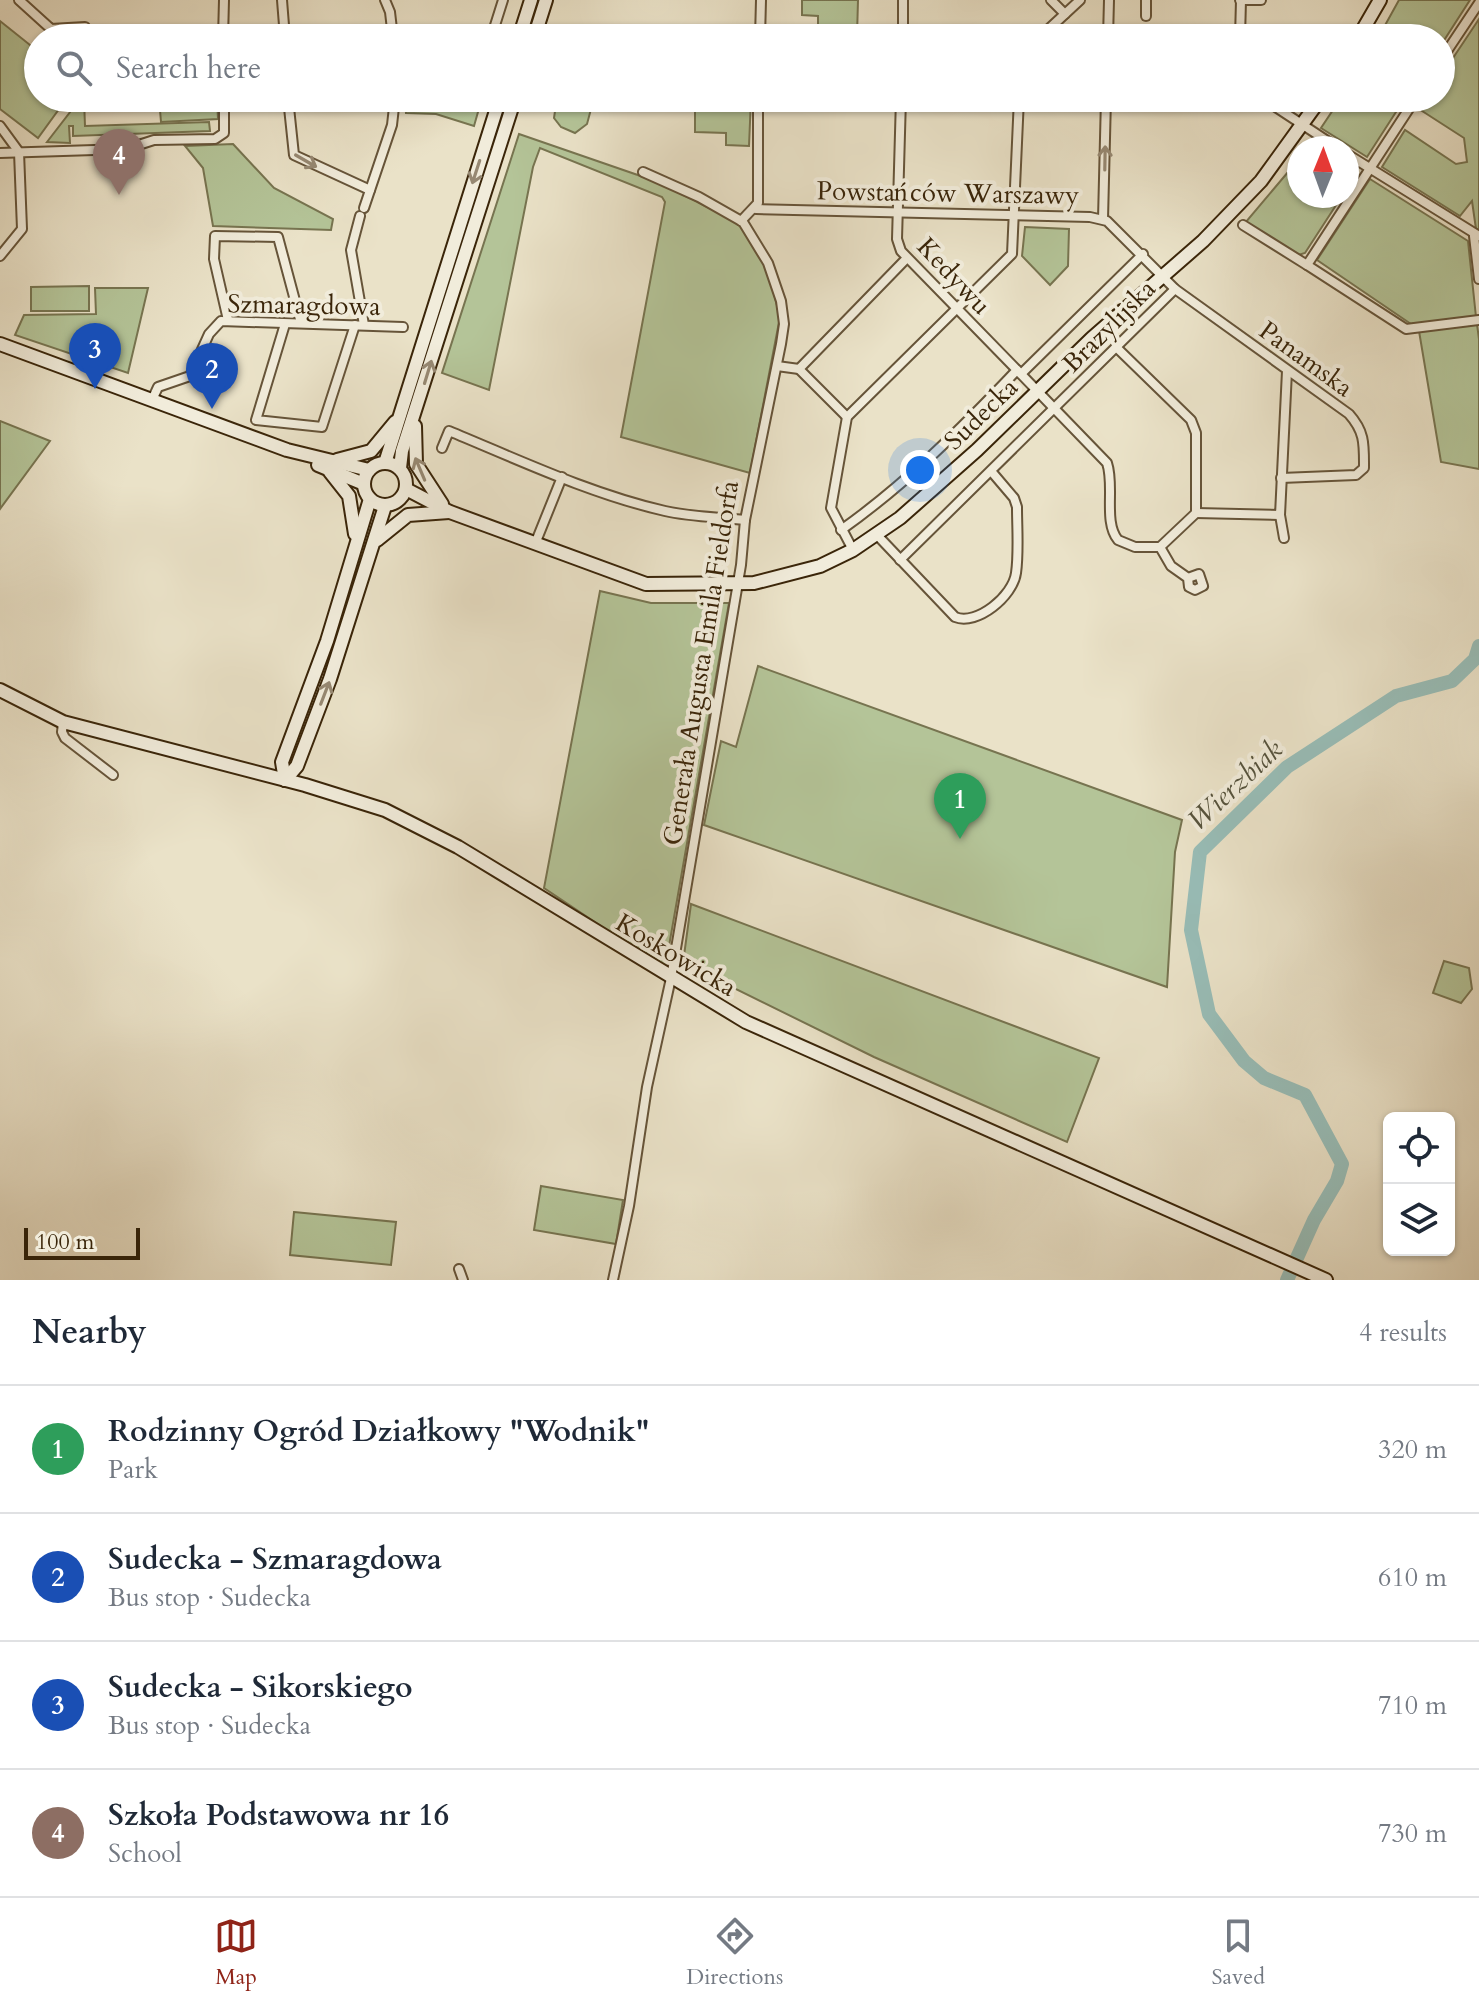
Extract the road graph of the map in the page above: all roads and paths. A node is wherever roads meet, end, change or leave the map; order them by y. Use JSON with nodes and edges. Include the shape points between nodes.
{"nodes":[{"id":1,"x":19,"y":0,"type":"edge"},
{"id":2,"x":224,"y":0,"type":"edge"},
{"id":3,"x":282,"y":0,"type":"edge"},
{"id":4,"x":385,"y":0,"type":"edge"},
{"id":5,"x":503,"y":0,"type":"edge"},
{"id":6,"x":531,"y":0,"type":"edge"},
{"id":7,"x":546,"y":0,"type":"edge"},
{"id":8,"x":761,"y":0,"type":"edge"},
{"id":9,"x":903,"y":0,"type":"edge"},
{"id":10,"x":1051,"y":0,"type":"edge"},
{"id":11,"x":1080,"y":0,"type":"edge"},
{"id":12,"x":1109,"y":0,"type":"edge"},
{"id":13,"x":1146,"y":0,"type":"edge"},
{"id":14,"x":1241,"y":0,"type":"edge"},
{"id":15,"x":1261,"y":0,"type":"edge"},
{"id":16,"x":1380,"y":0,"type":"edge"},
{"id":17,"x":1479,"y":3,"type":"edge"},
{"id":18,"x":1065,"y":14,"type":"junction"},
{"id":19,"x":1146,"y":16,"type":"dead end"},
{"id":20,"x":45,"y":24,"type":"edge"},
{"id":21,"x":223,"y":24,"type":"edge"},
{"id":22,"x":284,"y":24,"type":"edge"},
{"id":23,"x":391,"y":24,"type":"edge"},
{"id":24,"x":495,"y":24,"type":"edge"},
{"id":25,"x":523,"y":24,"type":"edge"},
{"id":26,"x":538,"y":24,"type":"edge"},
{"id":27,"x":760,"y":24,"type":"edge"},
{"id":28,"x":903,"y":24,"type":"edge"},
{"id":29,"x":1054,"y":24,"type":"edge"},
{"id":30,"x":1108,"y":24,"type":"edge"},
{"id":31,"x":1240,"y":24,"type":"edge"},
{"id":32,"x":1366,"y":24,"type":"edge"},
{"id":33,"x":1455,"y":39,"type":"edge"},
{"id":34,"x":224,"y":112,"type":"edge"},
{"id":35,"x":289,"y":112,"type":"edge"},
{"id":36,"x":393,"y":112,"type":"edge"},
{"id":37,"x":496,"y":112,"type":"edge"},
{"id":38,"x":510,"y":112,"type":"edge"},
{"id":39,"x":758,"y":112,"type":"edge"},
{"id":40,"x":901,"y":112,"type":"edge"},
{"id":41,"x":1019,"y":112,"type":"edge"},
{"id":42,"x":1106,"y":112,"type":"edge"},
{"id":43,"x":1284,"y":112,"type":"edge"},
{"id":44,"x":1312,"y":112,"type":"edge"},
{"id":45,"x":1407,"y":112,"type":"edge"},
{"id":46,"x":1304,"y":125,"type":"junction"},
{"id":47,"x":0,"y":126,"type":"edge"},
{"id":48,"x":1320,"y":136,"type":"edge"},
{"id":49,"x":19,"y":152,"type":"junction"},
{"id":50,"x":0,"y":153,"type":"edge"},
{"id":51,"x":1359,"y":161,"type":"edge"},
{"id":52,"x":1370,"y":168,"type":"junction"},
{"id":53,"x":643,"y":172,"type":"dead end"},
{"id":54,"x":370,"y":190,"type":"junction"},
{"id":55,"x":756,"y":209,"type":"junction"},
{"id":56,"x":898,"y":212,"type":"junction"},
{"id":57,"x":1015,"y":216,"type":"junction"},
{"id":58,"x":1103,"y":219,"type":"junction"},
{"id":59,"x":741,"y":221,"type":"junction"},
{"id":60,"x":1243,"y":225,"type":"dead end"},
{"id":61,"x":1477,"y":236,"type":"edge"},
{"id":62,"x":1143,"y":254,"type":"junction"},
{"id":63,"x":0,"y":256,"type":"edge"},
{"id":64,"x":906,"y":259,"type":"junction"},
{"id":65,"x":1307,"y":265,"type":"junction"},
{"id":66,"x":1163,"y":277,"type":"junction"},
{"id":67,"x":1479,"y":279,"type":"edge"},
{"id":68,"x":1175,"y":289,"type":"junction"},
{"id":69,"x":957,"y":309,"type":"junction"},
{"id":70,"x":228,"y":320,"type":"junction"},
{"id":71,"x":1479,"y":320,"type":"edge"},
{"id":72,"x":301,"y":323,"type":"junction"},
{"id":73,"x":285,"y":324,"type":"junction"},
{"id":74,"x":360,"y":325,"type":"junction"},
{"id":75,"x":403,"y":327,"type":"dead end"},
{"id":76,"x":0,"y":344,"type":"edge"},
{"id":77,"x":1116,"y":347,"type":"junction"},
{"id":78,"x":777,"y":366,"type":"junction"},
{"id":79,"x":799,"y":369,"type":"junction"},
{"id":80,"x":1287,"y":371,"type":"junction"},
{"id":81,"x":1019,"y":372,"type":"junction"},
{"id":82,"x":1038,"y":391,"type":"junction"},
{"id":83,"x":152,"y":400,"type":"junction"},
{"id":84,"x":1054,"y":407,"type":"junction"},
{"id":85,"x":401,"y":414,"type":"junction"},
{"id":86,"x":847,"y":417,"type":"junction"},
{"id":87,"x":415,"y":419,"type":"junction"},
{"id":88,"x":442,"y":448,"type":"dead end"},
{"id":89,"x":385,"y":463,"type":"junction"},
{"id":90,"x":327,"y":465,"type":"junction"},
{"id":91,"x":400,"y":468,"type":"junction"},
{"id":92,"x":369,"y":470,"type":"junction"},
{"id":93,"x":991,"y":471,"type":"junction"},
{"id":94,"x":562,"y":477,"type":"junction"},
{"id":95,"x":1281,"y":478,"type":"junction"},
{"id":96,"x":364,"y":484,"type":"junction"},
{"id":97,"x":406,"y":489,"type":"junction"},
{"id":98,"x":370,"y":499,"type":"junction"},
{"id":99,"x":392,"y":504,"type":"junction"},
{"id":100,"x":450,"y":512,"type":"junction"},
{"id":101,"x":1196,"y":513,"type":"junction"},
{"id":102,"x":1280,"y":515,"type":"junction"},
{"id":103,"x":745,"y":520,"type":"junction"},
{"id":104,"x":841,"y":530,"type":"junction"},
{"id":105,"x":877,"y":535,"type":"junction"},
{"id":106,"x":1284,"y":538,"type":"dead end"},
{"id":107,"x":375,"y":542,"type":"junction"},
{"id":108,"x":535,"y":544,"type":"junction"},
{"id":109,"x":356,"y":545,"type":"junction"},
{"id":110,"x":1160,"y":547,"type":"junction"},
{"id":111,"x":853,"y":550,"type":"junction"},
{"id":112,"x":900,"y":560,"type":"junction"},
{"id":113,"x":1188,"y":578,"type":"dead end"},
{"id":114,"x":736,"y":584,"type":"junction"},
{"id":115,"x":0,"y":690,"type":"edge"},
{"id":116,"x":63,"y":722,"type":"junction"},
{"id":117,"x":282,"y":762,"type":"junction"},
{"id":118,"x":297,"y":766,"type":"junction"},
{"id":119,"x":260,"y":773,"type":"junction"},
{"id":120,"x":113,"y":775,"type":"dead end"},
{"id":121,"x":285,"y":780,"type":"junction"},
{"id":122,"x":305,"y":785,"type":"junction"},
{"id":123,"x":671,"y":978,"type":"junction"},
{"id":124,"x":459,"y":1269,"type":"dead end"},
{"id":125,"x":463,"y":1280,"type":"edge"},
{"id":126,"x":613,"y":1280,"type":"edge"},
{"id":127,"x":1326,"y":1280,"type":"edge"}],
"edges":[{"from":1,"to":20,"type":"street"},
{"from":2,"to":21,"type":"street"},
{"from":3,"to":22,"type":"street"},
{"from":4,"to":23,"type":"street"},
{"from":5,"to":24,"type":"street"},
{"from":6,"to":25,"type":"street"},
{"from":7,"to":26,"type":"street"},
{"from":8,"to":27,"type":"street"},
{"from":9,"to":28,"type":"street"},
{"from":10,"to":18,"type":"street"},
{"from":11,"to":18,"type":"street"},
{"from":12,"to":30,"type":"street"},
{"from":13,"to":19,"type":"street"},
{"from":14,"to":15,"type":"street"},
{"from":14,"to":31,"type":"street"},
{"from":16,"to":32,"type":"street"},
{"from":17,"to":33,"type":"street"},
{"from":18,"to":29,"type":"street"},
{"from":34,"to":49,"type":"street","via":[[224,133],[215,139],[154,140],[126,149]]},
{"from":35,"to":54,"type":"street","one_way":true,"via":[[294,155]]},
{"from":36,"to":54,"type":"street"},
{"from":37,"to":85,"type":"street","one_way":true},
{"from":87,"to":38,"type":"street","one_way":true},
{"from":39,"to":55,"type":"street"},
{"from":40,"to":56,"type":"street","name":"Kedywu"},
{"from":41,"to":57,"type":"street"},
{"from":58,"to":42,"type":"street","one_way":true},
{"from":43,"to":46,"type":"street"},
{"from":44,"to":46,"type":"street","name":"Sudecka"},
{"from":45,"to":52,"type":"street"},
{"from":46,"to":48,"type":"street"},
{"from":46,"to":66,"type":"street","name":"Sudecka","via":[[1235,210]]},
{"from":47,"to":49,"type":"street"},
{"from":49,"to":50,"type":"street"},
{"from":49,"to":63,"type":"street","via":[[22,229]]},
{"from":51,"to":52,"type":"street"},
{"from":52,"to":61,"type":"street"},
{"from":52,"to":65,"type":"street"},
{"from":53,"to":59,"type":"street"},
{"from":54,"to":74,"type":"street","via":[[351,250]]},
{"from":55,"to":56,"type":"street","name":"Powstańców Warszawy"},
{"from":55,"to":59,"type":"street"},
{"from":56,"to":57,"type":"street","name":"Powstańców Warszawy"},
{"from":56,"to":64,"type":"street","name":"Kedywu","via":[[897,239]]},
{"from":57,"to":58,"type":"street","name":"Powstańców Warszawy"},
{"from":57,"to":69,"type":"street","via":[[1012,254]]},
{"from":58,"to":62,"type":"street","name":"Powstańców Warszawy"},
{"from":59,"to":78,"type":"street","name":"Generała Augusta Emila Fieldorfa","via":[[768,263],[781,301],[784,324]]},
{"from":60,"to":65,"type":"street"},
{"from":61,"to":67,"type":"street"},
{"from":62,"to":66,"type":"street","name":"Powstańców Warszawy"},
{"from":62,"to":81,"type":"street"},
{"from":64,"to":69,"type":"street","name":"Kedywu"},
{"from":64,"to":79,"type":"street"},
{"from":65,"to":71,"type":"street","via":[[1406,329]]},
{"from":66,"to":68,"type":"street","name":"Panamska"},
{"from":66,"to":82,"type":"street","name":"Sudecka"},
{"from":68,"to":77,"type":"street","name":"Brazylijska"},
{"from":68,"to":80,"type":"street","name":"Panamska"},
{"from":69,"to":81,"type":"street","name":"Kedywu"},
{"from":69,"to":86,"type":"street"},
{"from":70,"to":72,"type":"street","via":[[214,259],[215,236],[278,237]]},
{"from":70,"to":73,"type":"street","name":"Szmaragdowa"},
{"from":70,"to":83,"type":"street","name":"Szmaragdowa","via":[[216,323],[190,376],[158,387]]},
{"from":72,"to":73,"type":"street","name":"Szmaragdowa"},
{"from":72,"to":74,"type":"street","name":"Szmaragdowa"},
{"from":73,"to":74,"type":"street","via":[[256,420],[322,427]]},
{"from":74,"to":75,"type":"street","name":"Szmaragdowa"},
{"from":76,"to":83,"type":"street"},
{"from":77,"to":84,"type":"street","name":"Brazylijska"},
{"from":77,"to":101,"type":"street","via":[[1191,420],[1196,433]]},
{"from":78,"to":79,"type":"street"},
{"from":78,"to":103,"type":"street","name":"Generała Augusta Emila Fieldorfa"},
{"from":79,"to":86,"type":"street"},
{"from":80,"to":95,"type":"street"},
{"from":80,"to":95,"type":"street","name":"Panamska","via":[[1360,426],[1364,468],[1344,478]]},
{"from":81,"to":82,"type":"street","name":"Kedywu"},
{"from":81,"to":104,"type":"street"},
{"from":82,"to":84,"type":"street","name":"Kedywu"},
{"from":82,"to":105,"type":"street","name":"Sudecka"},
{"from":83,"to":90,"type":"street"},
{"from":84,"to":93,"type":"street","name":"Brazylijska"},
{"from":84,"to":110,"type":"street","name":"Kedywu","via":[[1107,463],[1113,534],[1124,545]]},
{"from":85,"to":89,"type":"street"},
{"from":85,"to":90,"type":"street","via":[[371,451]]},
{"from":86,"to":104,"type":"street","via":[[831,508]]},
{"from":87,"to":91,"type":"street"},
{"from":100,"to":87,"type":"street","one_way":true,"via":[[416,464]]},
{"from":88,"to":94,"type":"street","via":[[449,431]]},
{"from":89,"to":91,"type":"street"},
{"from":89,"to":92,"type":"street"},
{"from":90,"to":92,"type":"street"},
{"from":90,"to":96,"type":"street"},
{"from":90,"to":109,"type":"street","via":[[352,505]]},
{"from":91,"to":97,"type":"street"},
{"from":92,"to":96,"type":"street"},
{"from":93,"to":112,"type":"street","name":"Brazylijska"},
{"from":93,"to":112,"type":"street","via":[[1017,507],[1016,576],[998,600],[979,618],[955,617]]},
{"from":94,"to":103,"type":"street","via":[[666,511]]},
{"from":94,"to":108,"type":"street"},
{"from":95,"to":102,"type":"street"},
{"from":96,"to":98,"type":"street"},
{"from":97,"to":99,"type":"street"},
{"from":97,"to":100,"type":"street","name":"Sudecka"},
{"from":98,"to":99,"type":"street"},
{"from":98,"to":109,"type":"street"},
{"from":99,"to":100,"type":"street","name":"Sudecka"},
{"from":99,"to":107,"type":"street"},
{"from":100,"to":107,"type":"street","via":[[408,515]]},
{"from":100,"to":108,"type":"street","name":"Sudecka"},
{"from":101,"to":102,"type":"street"},
{"from":101,"to":110,"type":"street"},
{"from":102,"to":106,"type":"street"},
{"from":103,"to":114,"type":"street","name":"Generała Augusta Emila Fieldorfa"},
{"from":104,"to":111,"type":"street"},
{"from":105,"to":111,"type":"street","name":"Sudecka"},
{"from":105,"to":112,"type":"street"},
{"from":118,"to":107,"type":"street","one_way":true},
{"from":108,"to":114,"type":"street","name":"Sudecka","via":[[646,584]]},
{"from":109,"to":117,"type":"street"},
{"from":110,"to":113,"type":"street","via":[[1171,566]]},
{"from":111,"to":114,"type":"street","name":"Sudecka","via":[[790,576]]},
{"from":114,"to":123,"type":"street","name":"Generała Augusta Emila Fieldorfa"},
{"from":115,"to":116,"type":"street","name":"Koskowicka"},
{"from":116,"to":119,"type":"street","name":"Koskowicka"},
{"from":116,"to":120,"type":"street","via":[[65,738]]},
{"from":117,"to":119,"type":"street"},
{"from":117,"to":121,"type":"street"},
{"from":118,"to":121,"type":"street"},
{"from":118,"to":122,"type":"street"},
{"from":119,"to":121,"type":"street","name":"Koskowicka"},
{"from":121,"to":122,"type":"street","name":"Koskowicka"},
{"from":122,"to":123,"type":"street","name":"Koskowicka","via":[[418,825]]},
{"from":123,"to":126,"type":"street","name":"Generała Augusta Emila Fieldorfa"},
{"from":123,"to":127,"type":"street","name":"Koskowicka","via":[[824,1059]]},
{"from":124,"to":125,"type":"street"}]}
